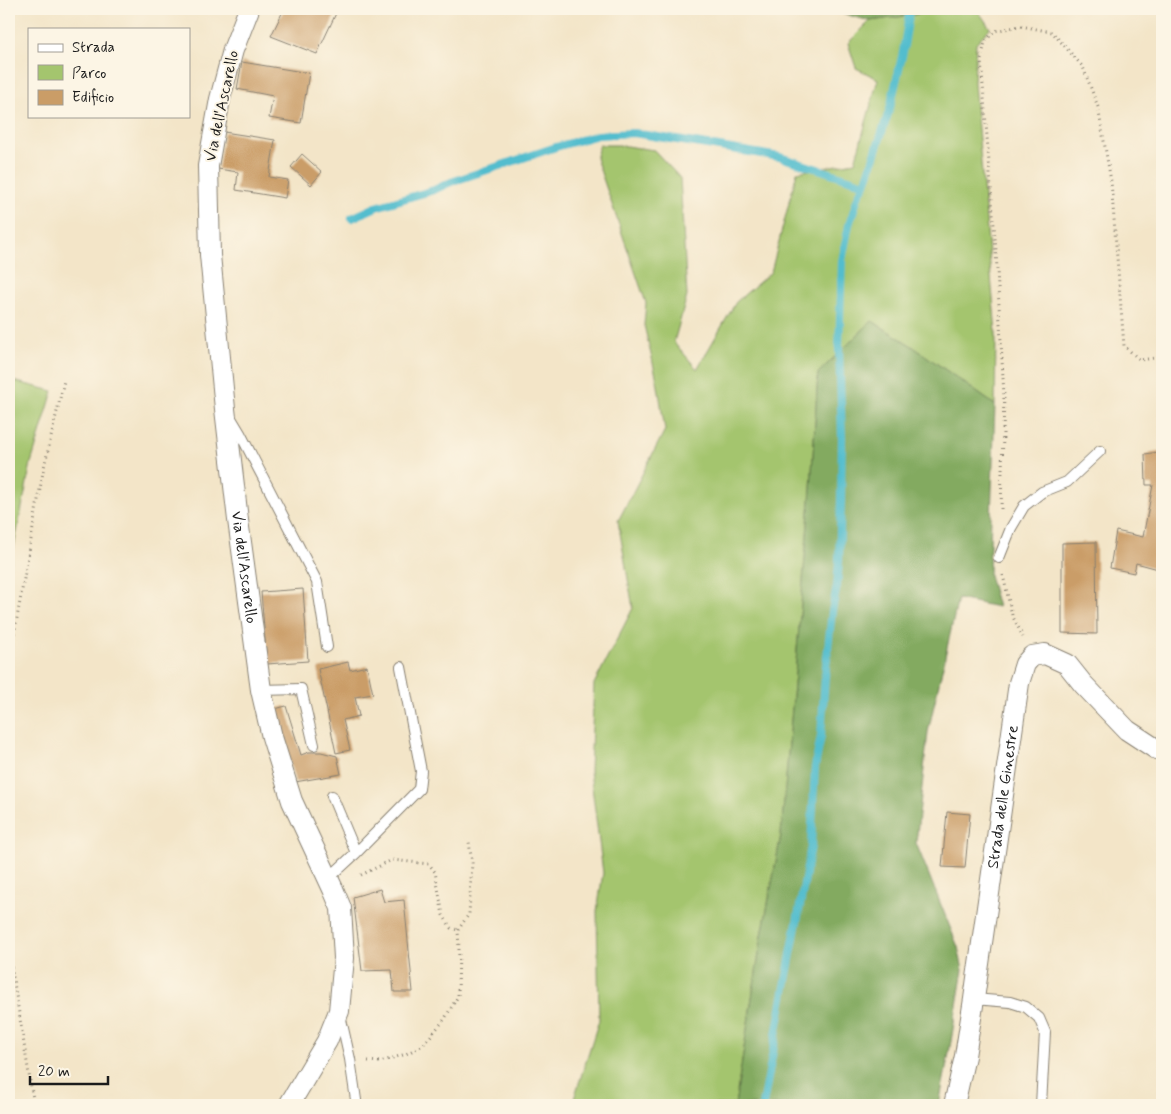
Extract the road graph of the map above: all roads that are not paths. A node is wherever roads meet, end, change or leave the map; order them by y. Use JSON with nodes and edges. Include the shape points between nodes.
{"nodes":[{"id":1,"x":249,"y":9,"type":"edge"},
{"id":2,"x":225,"y":408,"type":"junction"},
{"id":3,"x":1100,"y":451,"type":"dead end"},
{"id":4,"x":999,"y":558,"type":"road end"},
{"id":5,"x":328,"y":647,"type":"dead end"},
{"id":6,"x":401,"y":668,"type":"dead end"},
{"id":7,"x":261,"y":690,"type":"junction"},
{"id":8,"x":314,"y":745,"type":"dead end"},
{"id":9,"x":1162,"y":750,"type":"edge"},
{"id":10,"x":332,"y":796,"type":"dead end"},
{"id":11,"x":356,"y":853,"type":"junction"},
{"id":12,"x":331,"y":884,"type":"junction"},
{"id":13,"x":974,"y":998,"type":"junction"},
{"id":14,"x":339,"y":1011,"type":"junction"},
{"id":15,"x":289,"y":1105,"type":"edge"},
{"id":16,"x":355,"y":1105,"type":"edge"},
{"id":17,"x":954,"y":1105,"type":"edge"},
{"id":18,"x":1041,"y":1105,"type":"edge"}],
"edges":[{"from":1,"to":2,"type":"street","name":"Via dell'Ascarello","via":[[233,50],[220,98],[208,166],[210,255]]},
{"from":2,"to":5,"type":"lane","via":[[317,582]]},
{"from":2,"to":7,"type":"street","name":"Via dell'Ascarello"},
{"from":3,"to":4,"type":"lane","via":[[1067,482],[1042,492],[1024,506]]},
{"from":6,"to":11,"type":"lane","via":[[421,771],[419,788]]},
{"from":7,"to":8,"type":"lane","via":[[300,689]]},
{"from":7,"to":12,"type":"street","name":"Via dell'Ascarello","via":[[292,801]]},
{"from":9,"to":13,"type":"street","name":"Strada delle Ginestre","via":[[1127,730],[1067,664],[1045,654],[1032,656],[1025,664],[1019,683]]},
{"from":10,"to":11,"type":"lane"},
{"from":11,"to":12,"type":"lane"},
{"from":12,"to":14,"type":"street","name":"Via dell'Ascarello","via":[[341,908],[344,976]]},
{"from":13,"to":17,"type":"street","name":"Strada delle Ginestre"},
{"from":13,"to":18,"type":"lane","via":[[1010,1002],[1026,1007],[1039,1018],[1045,1032]]},
{"from":14,"to":15,"type":"street","name":"Via dell'Ascarello","via":[[327,1042]]},
{"from":14,"to":16,"type":"lane","via":[[350,1059]]}]}
